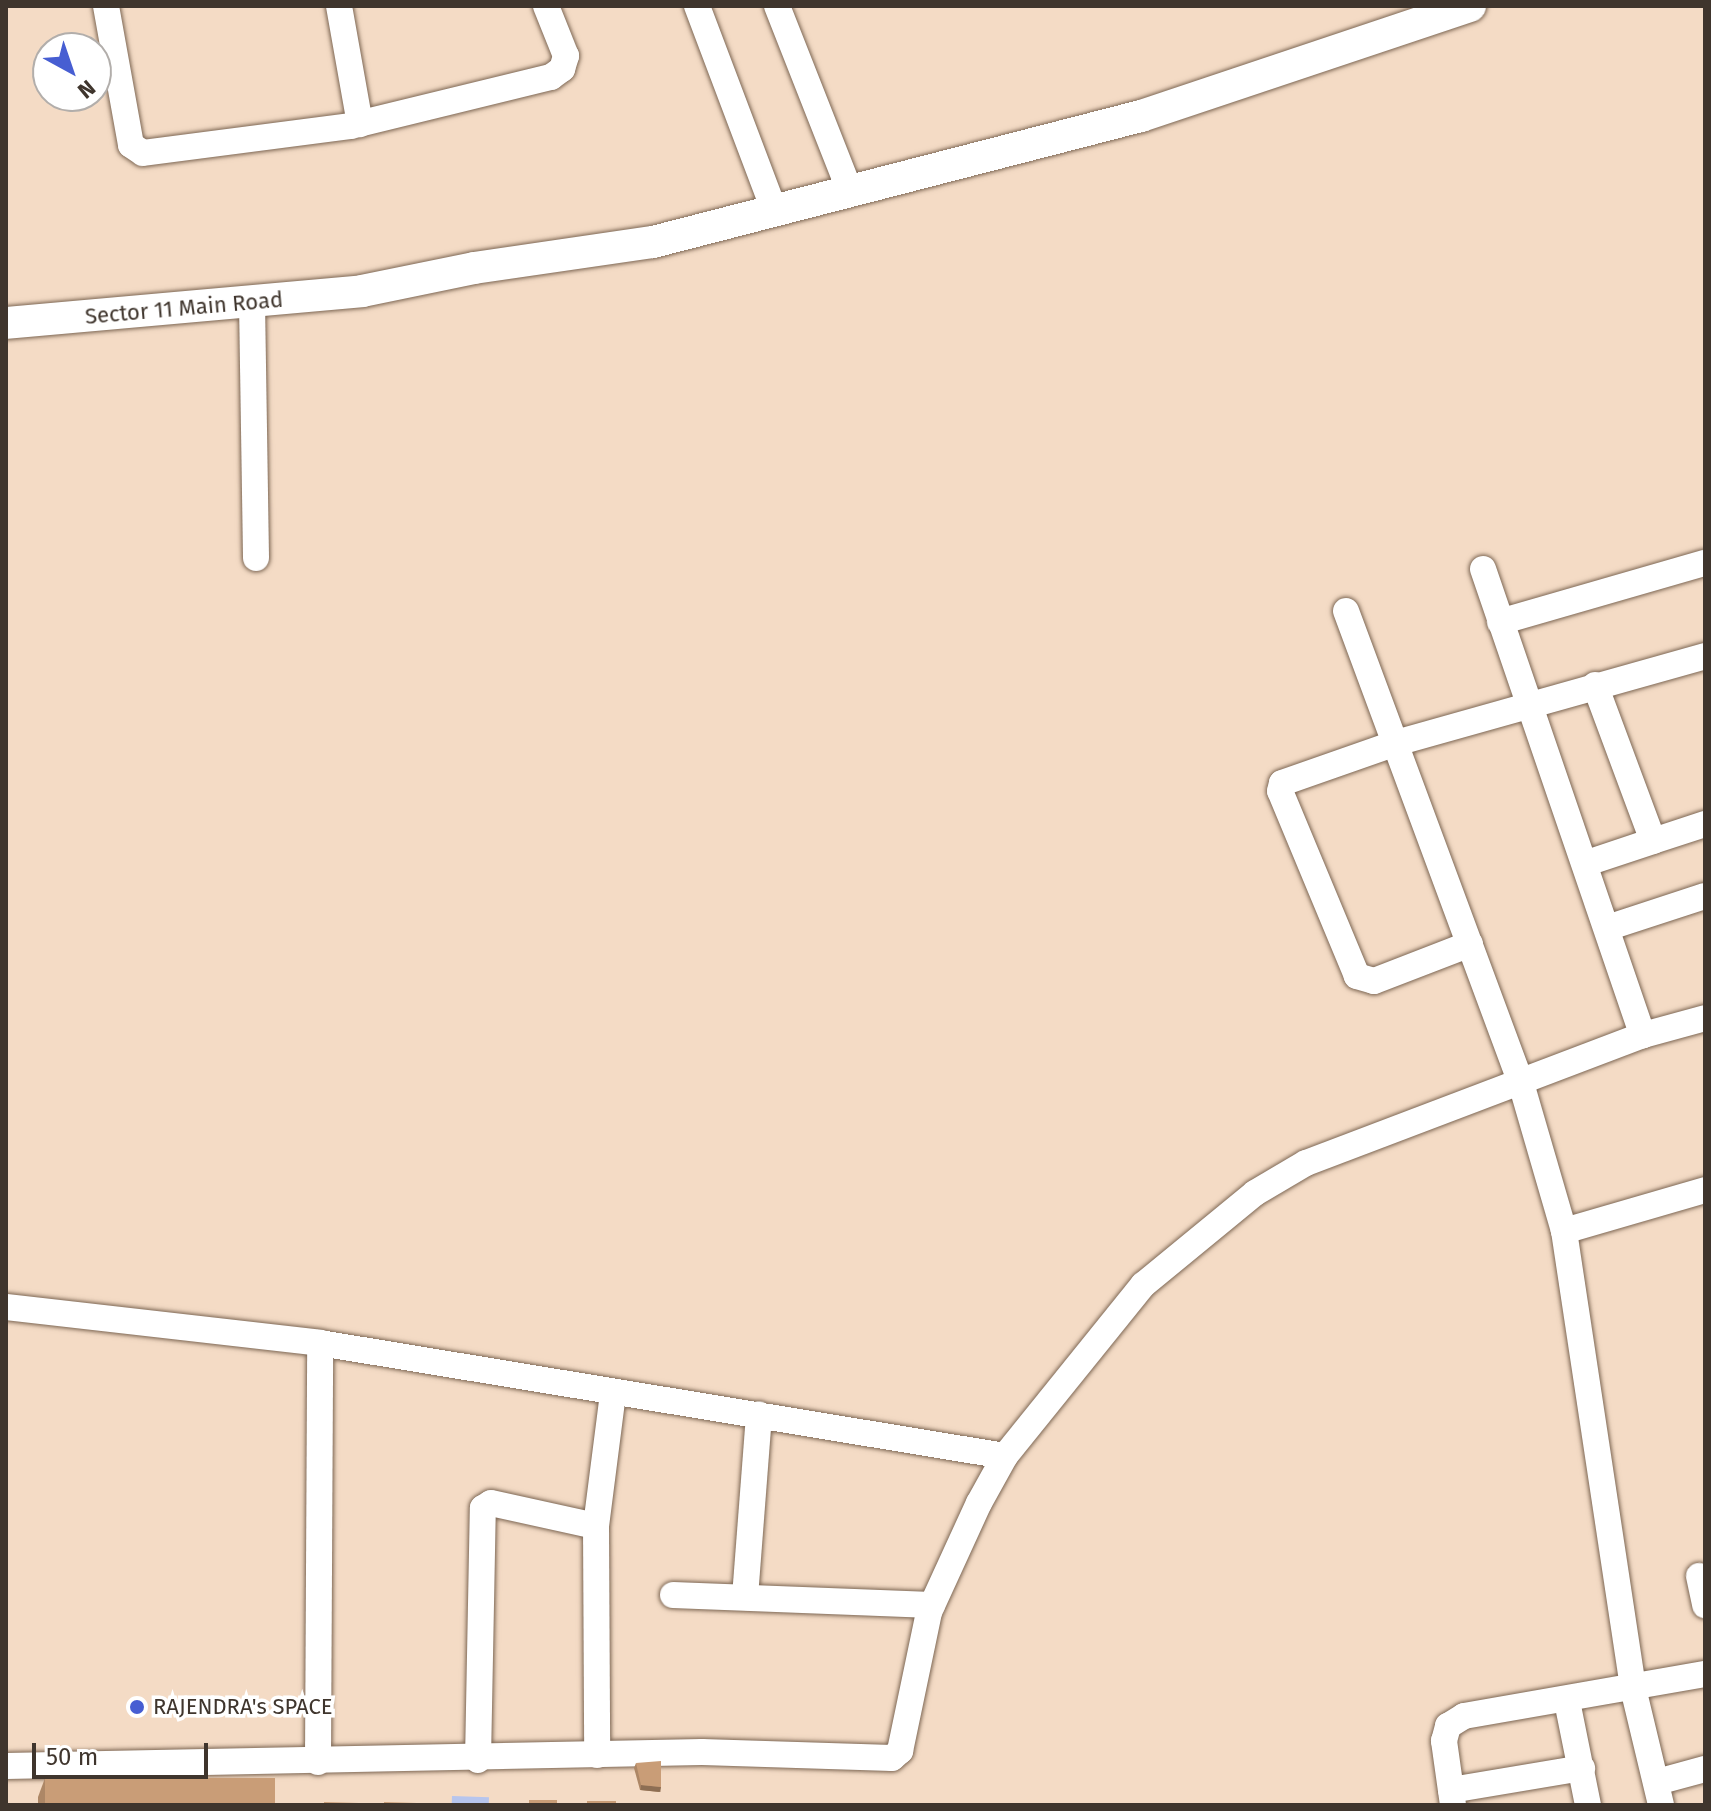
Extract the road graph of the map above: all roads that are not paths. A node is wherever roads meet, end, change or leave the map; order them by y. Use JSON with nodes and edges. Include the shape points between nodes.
{"nodes":[{"id":1,"x":106,"y":6,"type":"edge"},
{"id":2,"x":339,"y":6,"type":"edge"},
{"id":3,"x":546,"y":6,"type":"edge"},
{"id":4,"x":697,"y":6,"type":"edge"},
{"id":5,"x":777,"y":6,"type":"edge"},
{"id":6,"x":1470,"y":6,"type":"edge"},
{"id":7,"x":360,"y":124,"type":"junction"},
{"id":8,"x":850,"y":191,"type":"junction"},
{"id":9,"x":775,"y":212,"type":"junction"},
{"id":10,"x":252,"y":302,"type":"junction"},
{"id":11,"x":6,"y":323,"type":"edge"},
{"id":12,"x":256,"y":558,"type":"dead end"},
{"id":13,"x":1705,"y":563,"type":"edge"},
{"id":14,"x":1483,"y":569,"type":"dead end"},
{"id":15,"x":1346,"y":611,"type":"dead end"},
{"id":16,"x":1500,"y":622,"type":"junction"},
{"id":17,"x":1705,"y":656,"type":"edge"},
{"id":18,"x":1595,"y":685,"type":"junction"},
{"id":19,"x":1529,"y":704,"type":"junction"},
{"id":20,"x":1396,"y":743,"type":"junction"},
{"id":21,"x":1705,"y":824,"type":"edge"},
{"id":22,"x":1653,"y":841,"type":"junction"},
{"id":23,"x":1587,"y":863,"type":"junction"},
{"id":24,"x":1705,"y":896,"type":"edge"},
{"id":25,"x":1610,"y":927,"type":"junction"},
{"id":26,"x":1470,"y":944,"type":"junction"},
{"id":27,"x":1705,"y":1018,"type":"edge"},
{"id":28,"x":1643,"y":1035,"type":"junction"},
{"id":29,"x":1521,"y":1083,"type":"junction"},
{"id":30,"x":1705,"y":1190,"type":"edge"},
{"id":31,"x":1564,"y":1231,"type":"junction"},
{"id":32,"x":6,"y":1307,"type":"edge"},
{"id":33,"x":320,"y":1343,"type":"junction"},
{"id":34,"x":613,"y":1394,"type":"junction"},
{"id":35,"x":759,"y":1415,"type":"junction"},
{"id":36,"x":1005,"y":1456,"type":"junction"},
{"id":37,"x":596,"y":1526,"type":"junction"},
{"id":38,"x":1699,"y":1576,"type":"dead end"},
{"id":39,"x":673,"y":1595,"type":"dead end"},
{"id":40,"x":745,"y":1597,"type":"junction"},
{"id":41,"x":932,"y":1605,"type":"junction"},
{"id":42,"x":1705,"y":1605,"type":"edge"},
{"id":43,"x":1705,"y":1674,"type":"edge"},
{"id":44,"x":1633,"y":1688,"type":"junction"},
{"id":45,"x":1567,"y":1701,"type":"junction"},
{"id":46,"x":597,"y":1755,"type":"junction"},
{"id":47,"x":478,"y":1760,"type":"junction"},
{"id":48,"x":318,"y":1762,"type":"junction"},
{"id":49,"x":6,"y":1766,"type":"edge"},
{"id":50,"x":1582,"y":1768,"type":"junction"},
{"id":51,"x":1705,"y":1769,"type":"edge"},
{"id":52,"x":1659,"y":1793,"type":"edge"},
{"id":53,"x":1452,"y":1797,"type":"edge"},
{"id":54,"x":1588,"y":1805,"type":"edge"}],
"edges":[{"from":1,"to":7,"type":"street","via":[[131,145],[139,153]]},
{"from":2,"to":7,"type":"street"},
{"from":3,"to":7,"type":"street","via":[[566,56],[558,74]]},
{"from":4,"to":9,"type":"street"},
{"from":5,"to":8,"type":"street"},
{"from":6,"to":8,"type":"street","name":"Sector 11 Main Road","via":[[1141,116]]},
{"from":8,"to":9,"type":"street","name":"Sector 11 Main Road"},
{"from":9,"to":10,"type":"street","name":"Sector 11 Main Road","via":[[653,242],[474,268],[362,291]]},
{"from":10,"to":11,"type":"street","name":"Sector 11 Main Road"},
{"from":10,"to":12,"type":"street"},
{"from":13,"to":16,"type":"street"},
{"from":14,"to":16,"type":"street"},
{"from":15,"to":20,"type":"street"},
{"from":16,"to":19,"type":"street"},
{"from":17,"to":18,"type":"street"},
{"from":18,"to":19,"type":"street"},
{"from":18,"to":22,"type":"street"},
{"from":19,"to":20,"type":"street"},
{"from":19,"to":23,"type":"street"},
{"from":20,"to":26,"type":"street"},
{"from":20,"to":26,"type":"street","via":[[1288,777],[1280,791],[1357,976],[1374,981]]},
{"from":21,"to":22,"type":"street"},
{"from":22,"to":23,"type":"street"},
{"from":23,"to":25,"type":"street"},
{"from":24,"to":25,"type":"street"},
{"from":25,"to":28,"type":"street"},
{"from":26,"to":29,"type":"street"},
{"from":27,"to":28,"type":"street"},
{"from":28,"to":29,"type":"street"},
{"from":29,"to":31,"type":"street"},
{"from":29,"to":36,"type":"street","via":[[1306,1163],[1255,1193],[1143,1285]]},
{"from":30,"to":31,"type":"street"},
{"from":31,"to":44,"type":"street"},
{"from":32,"to":33,"type":"street"},
{"from":33,"to":34,"type":"street"},
{"from":33,"to":48,"type":"street"},
{"from":34,"to":35,"type":"street"},
{"from":34,"to":37,"type":"street"},
{"from":35,"to":36,"type":"street"},
{"from":35,"to":40,"type":"street"},
{"from":36,"to":41,"type":"street"},
{"from":37,"to":46,"type":"street"},
{"from":37,"to":47,"type":"street","via":[[491,1503],[483,1508]]},
{"from":38,"to":42,"type":"street"},
{"from":39,"to":40,"type":"street"},
{"from":40,"to":41,"type":"street"},
{"from":41,"to":46,"type":"street","via":[[900,1751],[892,1758]]},
{"from":43,"to":44,"type":"street"},
{"from":44,"to":45,"type":"street"},
{"from":44,"to":52,"type":"street"},
{"from":45,"to":50,"type":"street"},
{"from":45,"to":53,"type":"street","via":[[1464,1716],[1448,1726],[1444,1741]]},
{"from":46,"to":47,"type":"street"},
{"from":47,"to":48,"type":"street"},
{"from":48,"to":49,"type":"street"},
{"from":50,"to":53,"type":"street"},
{"from":50,"to":54,"type":"street"},
{"from":51,"to":52,"type":"street"}]}
